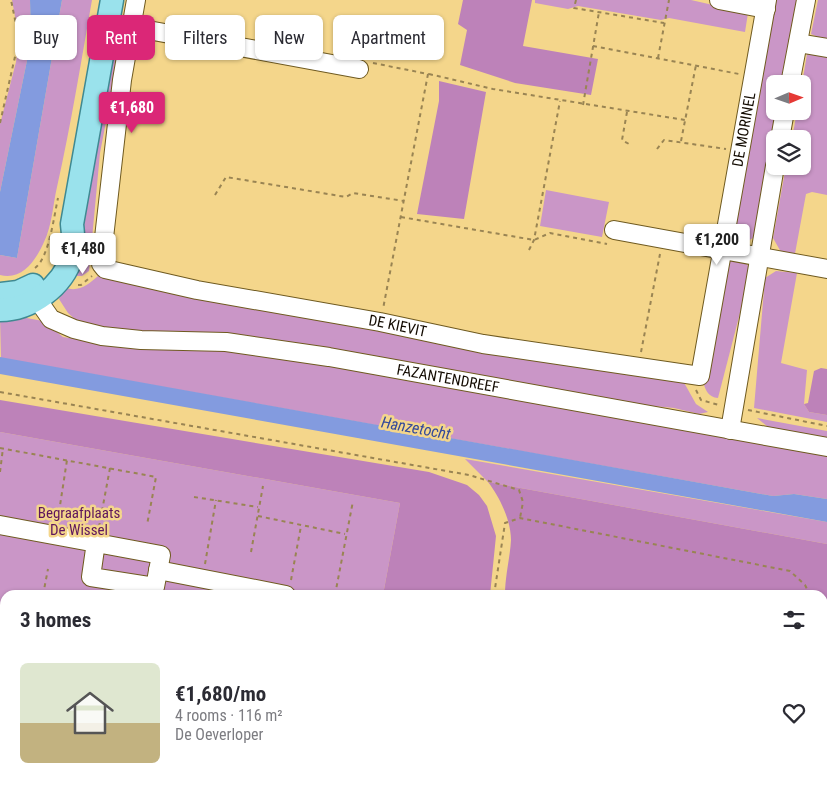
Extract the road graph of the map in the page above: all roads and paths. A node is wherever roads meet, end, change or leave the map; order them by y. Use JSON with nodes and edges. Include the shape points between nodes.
{"nodes":[{"id":1,"x":11,"y":0,"type":"edge"},
{"id":2,"x":112,"y":0,"type":"edge"},
{"id":3,"x":136,"y":0,"type":"edge"},
{"id":4,"x":576,"y":0,"type":"edge"},
{"id":5,"x":669,"y":0,"type":"edge"},
{"id":6,"x":719,"y":0,"type":"edge"},
{"id":7,"x":806,"y":0,"type":"edge"},
{"id":8,"x":767,"y":4,"type":"edge"},
{"id":9,"x":599,"y":12,"type":"junction"},
{"id":10,"x":109,"y":15,"type":"edge"},
{"id":11,"x":134,"y":15,"type":"edge"},
{"id":12,"x":664,"y":23,"type":"junction"},
{"id":13,"x":155,"y":31,"type":"edge"},
{"id":14,"x":798,"y":43,"type":"junction"},
{"id":15,"x":593,"y":46,"type":"junction"},
{"id":16,"x":827,"y":48,"type":"edge"},
{"id":17,"x":658,"y":58,"type":"junction"},
{"id":18,"x":101,"y":60,"type":"edge"},
{"id":19,"x":126,"y":60,"type":"edge"},
{"id":20,"x":696,"y":65,"type":"junction"},
{"id":21,"x":359,"y":69,"type":"joint"},
{"id":22,"x":428,"y":74,"type":"junction"},
{"id":23,"x":792,"y":75,"type":"edge"},
{"id":24,"x":754,"y":76,"type":"junction"},
{"id":25,"x":560,"y":101,"type":"junction"},
{"id":26,"x":582,"y":105,"type":"junction"},
{"id":27,"x":627,"y":112,"type":"junction"},
{"id":28,"x":685,"y":120,"type":"junction"},
{"id":29,"x":0,"y":124,"type":"edge"},
{"id":30,"x":680,"y":142,"type":"junction"},
{"id":31,"x":630,"y":144,"type":"dead end"},
{"id":32,"x":657,"y":149,"type":"dead end"},
{"id":33,"x":740,"y":151,"type":"junction"},
{"id":34,"x":773,"y":175,"type":"edge"},
{"id":35,"x":215,"y":195,"type":"dead end"},
{"id":36,"x":404,"y":200,"type":"junction"},
{"id":37,"x":401,"y":217,"type":"junction"},
{"id":38,"x":614,"y":238,"type":"joint"},
{"id":39,"x":534,"y":240,"type":"junction"},
{"id":40,"x":529,"y":250,"type":"dead end"},
{"id":41,"x":663,"y":250,"type":"junction"},
{"id":42,"x":722,"y":250,"type":"junction"},
{"id":43,"x":758,"y":257,"type":"junction"},
{"id":44,"x":827,"y":269,"type":"edge"},
{"id":45,"x":39,"y":292,"type":"junction"},
{"id":46,"x":0,"y":294,"type":"edge"},
{"id":47,"x":0,"y":310,"type":"edge"},
{"id":48,"x":380,"y":322,"type":"junction"},
{"id":49,"x":638,"y":368,"type":"junction"},
{"id":50,"x":700,"y":376,"type":"junction"},
{"id":51,"x":0,"y":392,"type":"edge"},
{"id":52,"x":734,"y":407,"type":"junction"},
{"id":53,"x":827,"y":426,"type":"edge"},
{"id":54,"x":730,"y":430,"type":"junction"},
{"id":55,"x":827,"y":447,"type":"edge"},
{"id":56,"x":2,"y":448,"type":"edge"},
{"id":57,"x":67,"y":460,"type":"junction"},
{"id":58,"x":110,"y":468,"type":"junction"},
{"id":59,"x":0,"y":472,"type":"edge"},
{"id":60,"x":263,"y":486,"type":"dead end"},
{"id":61,"x":194,"y":497,"type":"dead end"},
{"id":62,"x":216,"y":500,"type":"junction"},
{"id":63,"x":353,"y":501,"type":"dead end"},
{"id":64,"x":259,"y":507,"type":"junction"},
{"id":65,"x":59,"y":512,"type":"dead end"},
{"id":66,"x":258,"y":516,"type":"junction"},
{"id":67,"x":520,"y":518,"type":"junction"},
{"id":68,"x":0,"y":525,"type":"edge"},
{"id":69,"x":147,"y":525,"type":"dead end"},
{"id":70,"x":301,"y":526,"type":"junction"},
{"id":71,"x":345,"y":534,"type":"junction"},
{"id":72,"x":96,"y":542,"type":"junction"},
{"id":73,"x":251,"y":552,"type":"dead end"},
{"id":74,"x":48,"y":569,"type":"dead end"},
{"id":75,"x":158,"y":570,"type":"junction"},
{"id":76,"x":203,"y":578,"type":"junction"},
{"id":77,"x":44,"y":590,"type":"edge"},
{"id":78,"x":281,"y":590,"type":"edge"},
{"id":79,"x":288,"y":590,"type":"edge"},
{"id":80,"x":336,"y":590,"type":"edge"},
{"id":81,"x":495,"y":590,"type":"edge"},
{"id":82,"x":808,"y":590,"type":"edge"}],
"edges":[{"from":1,"to":29,"type":"path","via":[[19,39]]},
{"from":2,"to":10,"type":"main road"},
{"from":3,"to":11,"type":"street"},
{"from":4,"to":9,"type":"path","via":[[574,8]]},
{"from":5,"to":12,"type":"path"},
{"from":6,"to":8,"type":"street","name":"DE MORINEL"},
{"from":7,"to":14,"type":"street"},
{"from":8,"to":24,"type":"street","name":"DE MORINEL"},
{"from":9,"to":12,"type":"path"},
{"from":9,"to":15,"type":"path"},
{"from":12,"to":17,"type":"path"},
{"from":13,"to":21,"type":"street"},
{"from":14,"to":16,"type":"street"},
{"from":14,"to":23,"type":"street"},
{"from":15,"to":17,"type":"path"},
{"from":15,"to":26,"type":"path"},
{"from":17,"to":20,"type":"path"},
{"from":18,"to":45,"type":"main road","via":[[72,224]]},
{"from":19,"to":48,"type":"street","name":"DE KIEVIT","via":[[101,264],[105,270],[197,290]]},
{"from":20,"to":24,"type":"path"},
{"from":20,"to":28,"type":"path"},
{"from":21,"to":22,"type":"path","via":[[373,63]]},
{"from":22,"to":25,"type":"path"},
{"from":22,"to":36,"type":"path"},
{"from":24,"to":33,"type":"street","name":"DE MORINEL"},
{"from":25,"to":26,"type":"path"},
{"from":25,"to":39,"type":"path"},
{"from":26,"to":27,"type":"path"},
{"from":27,"to":28,"type":"path"},
{"from":27,"to":31,"type":"path","via":[[622,140]]},
{"from":28,"to":30,"type":"path"},
{"from":30,"to":32,"type":"path","via":[[664,140]]},
{"from":30,"to":33,"type":"path"},
{"from":33,"to":42,"type":"street","name":"DE MORINEL"},
{"from":34,"to":43,"type":"street"},
{"from":35,"to":36,"type":"path","via":[[226,178],[346,197],[353,193]]},
{"from":36,"to":37,"type":"path"},
{"from":37,"to":39,"type":"path"},
{"from":37,"to":48,"type":"path"},
{"from":38,"to":39,"type":"path","via":[[550,233]]},
{"from":38,"to":41,"type":"street"},
{"from":39,"to":40,"type":"path"},
{"from":41,"to":42,"type":"street"},
{"from":41,"to":49,"type":"path"},
{"from":42,"to":43,"type":"street"},
{"from":42,"to":50,"type":"street","name":"DE MORINEL"},
{"from":43,"to":44,"type":"street"},
{"from":43,"to":52,"type":"street"},
{"from":45,"to":46,"type":"main road"},
{"from":45,"to":47,"type":"main road"},
{"from":45,"to":54,"type":"street","name":"FAZANTENDREEF","via":[[51,319],[67,327],[102,336],[226,342],[329,357]]},
{"from":48,"to":49,"type":"street","name":"DE KIEVIT","via":[[483,344]]},
{"from":49,"to":50,"type":"street","name":"DE KIEVIT"},
{"from":50,"to":52,"type":"path","via":[[696,389],[701,400]]},
{"from":51,"to":67,"type":"path","via":[[469,475],[519,490],[523,502]]},
{"from":52,"to":53,"type":"path"},
{"from":52,"to":54,"type":"street"},
{"from":54,"to":55,"type":"street","name":"FAZANTENDREEF"},
{"from":56,"to":57,"type":"path"},
{"from":56,"to":59,"type":"path"},
{"from":57,"to":58,"type":"path"},
{"from":57,"to":65,"type":"path"},
{"from":58,"to":69,"type":"path","via":[[156,476]]},
{"from":58,"to":72,"type":"path"},
{"from":60,"to":64,"type":"path"},
{"from":61,"to":62,"type":"path"},
{"from":62,"to":64,"type":"path"},
{"from":62,"to":76,"type":"path"},
{"from":63,"to":71,"type":"path"},
{"from":64,"to":66,"type":"path"},
{"from":66,"to":70,"type":"path"},
{"from":66,"to":73,"type":"path"},
{"from":67,"to":81,"type":"path","via":[[505,523]]},
{"from":67,"to":82,"type":"path","via":[[790,570]]},
{"from":68,"to":72,"type":"street"},
{"from":70,"to":71,"type":"path"},
{"from":70,"to":79,"type":"path"},
{"from":71,"to":80,"type":"path"},
{"from":72,"to":75,"type":"street","via":[[161,555]]},
{"from":72,"to":75,"type":"street","via":[[91,578],[155,587]]},
{"from":74,"to":77,"type":"path"},
{"from":75,"to":76,"type":"street"},
{"from":76,"to":78,"type":"street"}]}
